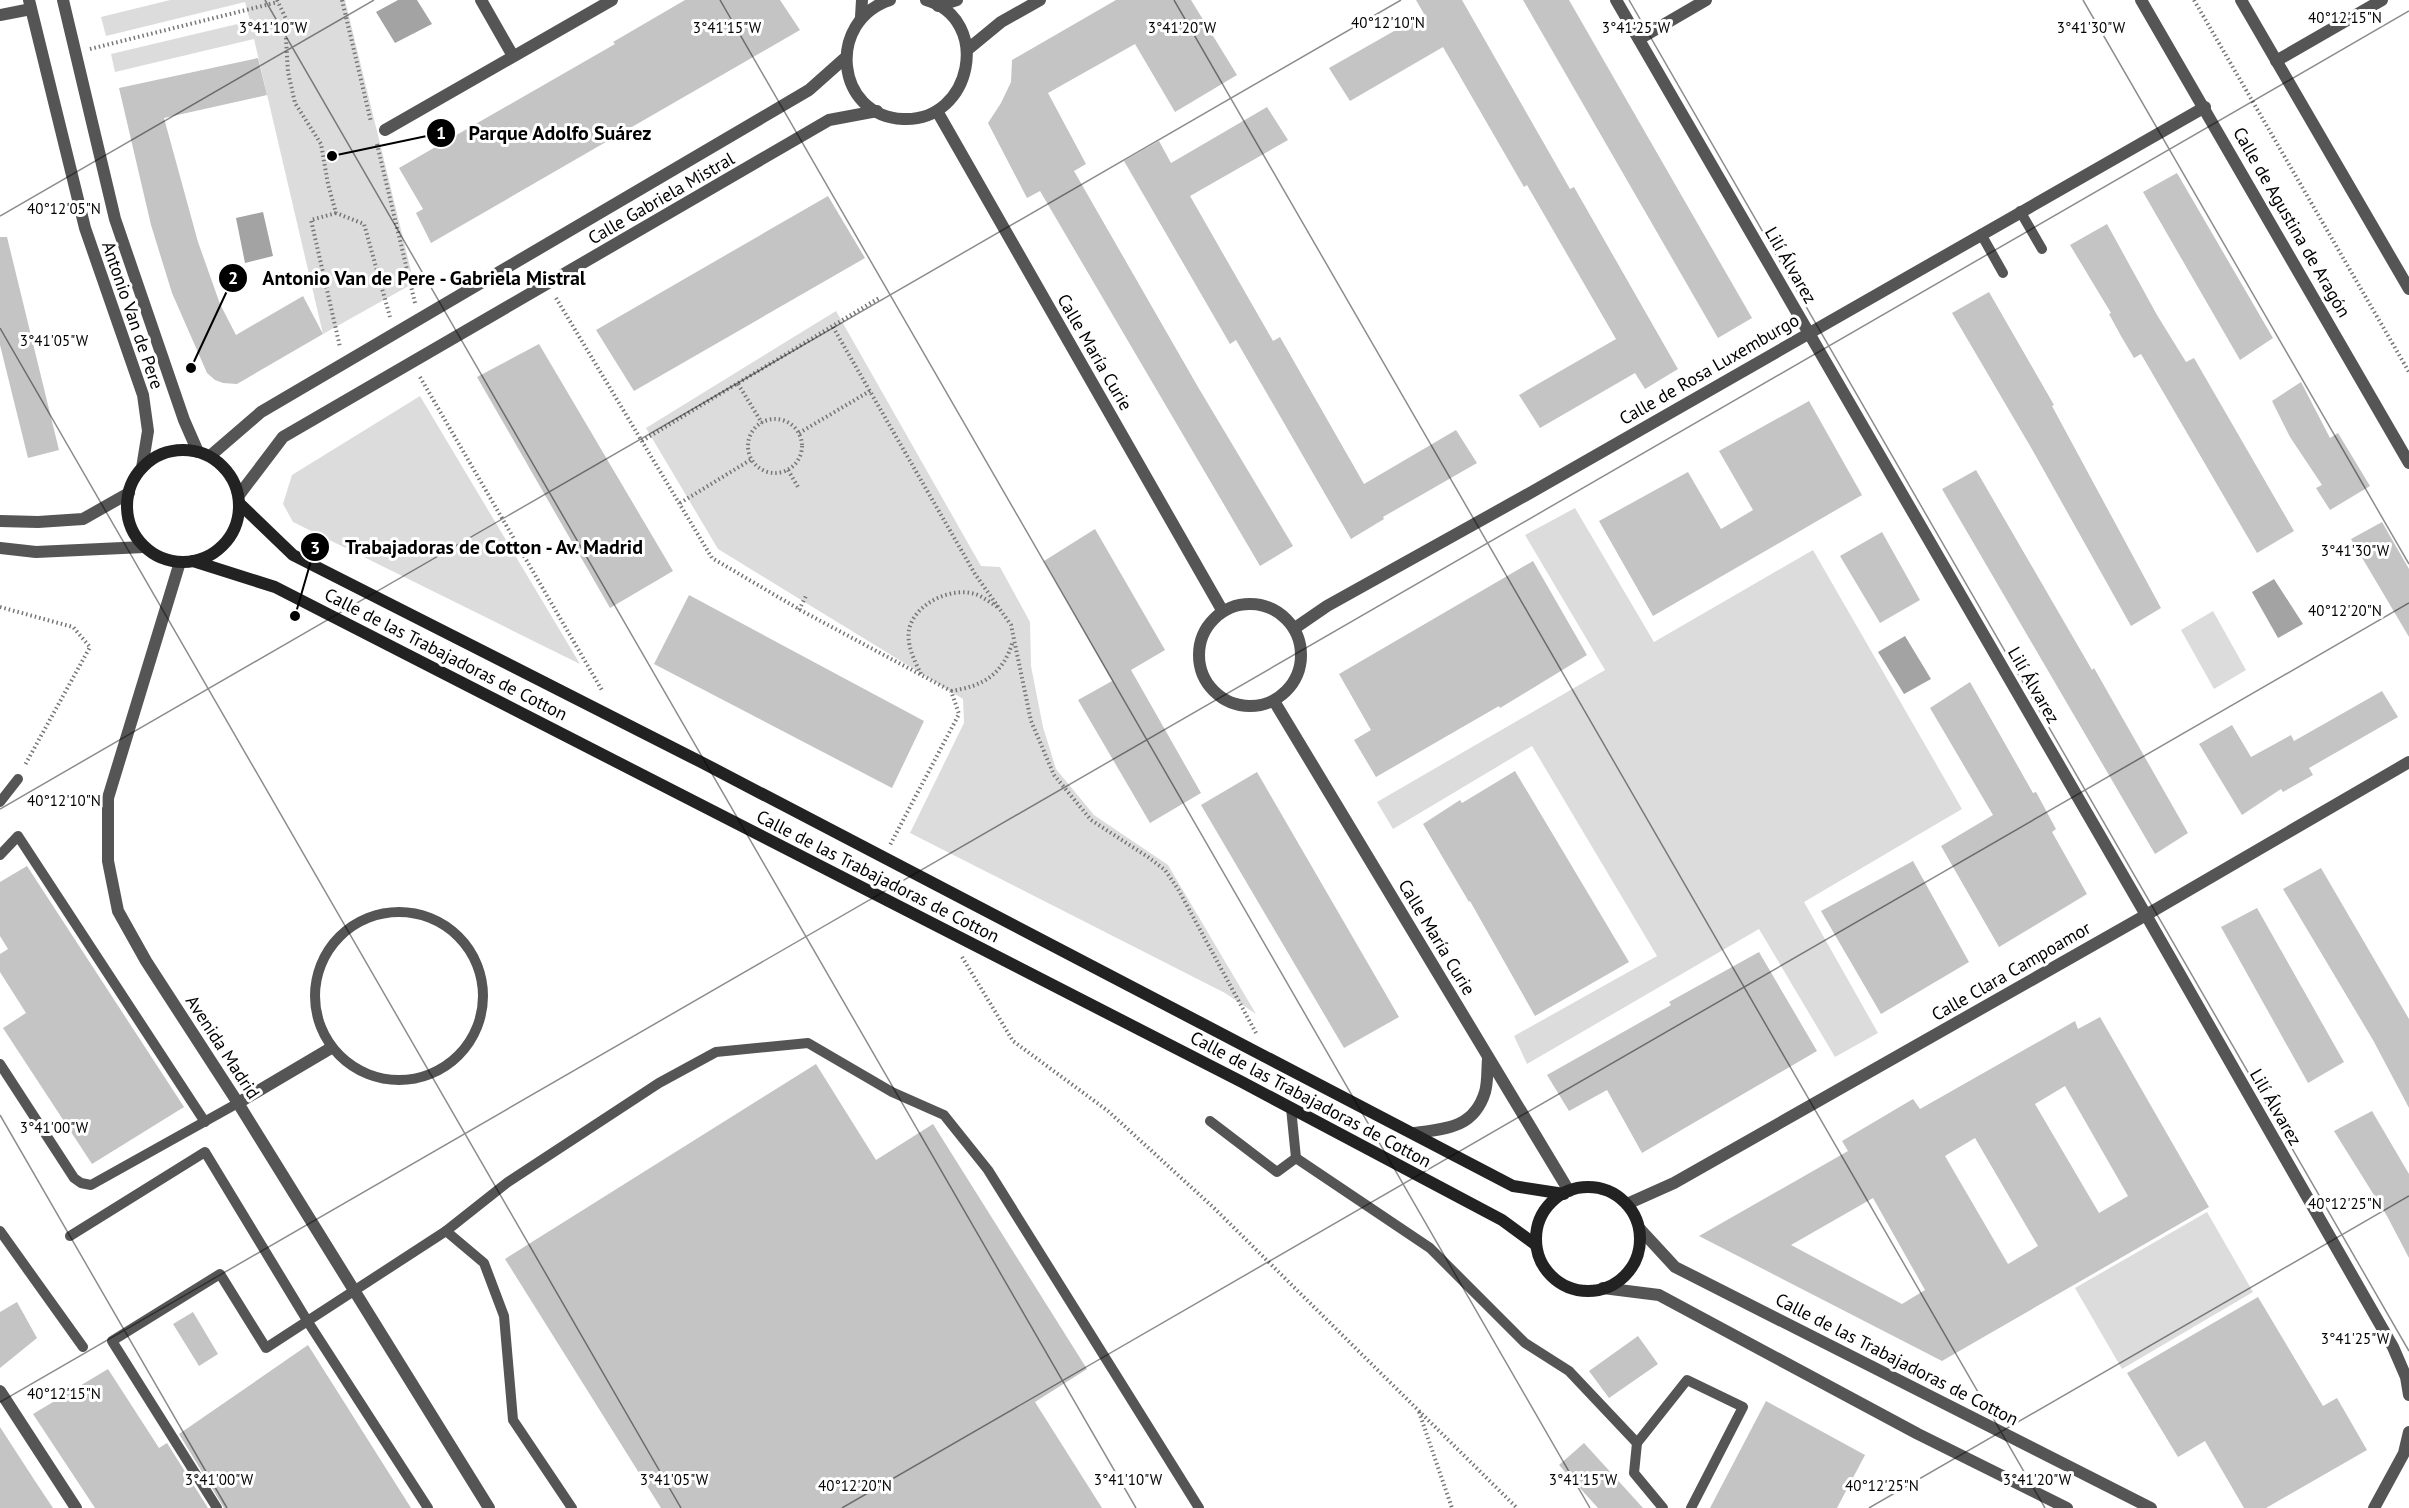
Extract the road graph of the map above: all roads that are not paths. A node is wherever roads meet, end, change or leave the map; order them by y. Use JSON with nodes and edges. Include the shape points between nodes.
{"nodes":[{"id":1,"x":63,"y":0,"type":"edge"},
{"id":2,"x":481,"y":0,"type":"edge"},
{"id":3,"x":612,"y":0,"type":"edge"},
{"id":4,"x":862,"y":0,"type":"edge"},
{"id":5,"x":890,"y":0,"type":"edge"},
{"id":6,"x":926,"y":0,"type":"edge"},
{"id":7,"x":957,"y":0,"type":"edge"},
{"id":8,"x":1040,"y":0,"type":"edge"},
{"id":9,"x":1616,"y":0,"type":"edge"},
{"id":10,"x":1706,"y":0,"type":"edge"},
{"id":11,"x":2142,"y":0,"type":"edge"},
{"id":12,"x":2241,"y":0,"type":"edge"},
{"id":13,"x":2382,"y":0,"type":"edge"},
{"id":14,"x":30,"y":5,"type":"edge"},
{"id":15,"x":938,"y":6,"type":"junction"},
{"id":16,"x":0,"y":15,"type":"edge"},
{"id":17,"x":861,"y":17,"type":"junction"},
{"id":18,"x":1639,"y":39,"type":"junction"},
{"id":19,"x":967,"y":50,"type":"junction"},
{"id":20,"x":513,"y":56,"type":"junction"},
{"id":21,"x":845,"y":58,"type":"junction"},
{"id":22,"x":2276,"y":61,"type":"junction"},
{"id":23,"x":2205,"y":107,"type":"junction"},
{"id":24,"x":877,"y":111,"type":"junction"},
{"id":25,"x":937,"y":111,"type":"junction"},
{"id":26,"x":380,"y":134,"type":"road end"},
{"id":27,"x":2020,"y":211,"type":"junction"},
{"id":28,"x":1981,"y":234,"type":"junction"},
{"id":29,"x":2042,"y":249,"type":"dead end"},
{"id":30,"x":2003,"y":273,"type":"dead end"},
{"id":31,"x":2409,"y":289,"type":"edge"},
{"id":32,"x":1809,"y":332,"type":"junction"},
{"id":33,"x":204,"y":454,"type":"junction"},
{"id":34,"x":2409,"y":463,"type":"edge"},
{"id":35,"x":142,"y":468,"type":"junction"},
{"id":36,"x":129,"y":493,"type":"junction"},
{"id":37,"x":239,"y":500,"type":"junction"},
{"id":38,"x":0,"y":521,"type":"edge"},
{"id":39,"x":144,"y":547,"type":"junction"},
{"id":40,"x":0,"y":548,"type":"edge"},
{"id":41,"x":193,"y":561,"type":"junction"},
{"id":42,"x":180,"y":562,"type":"junction"},
{"id":43,"x":1222,"y":610,"type":"junction"},
{"id":44,"x":1295,"y":628,"type":"junction"},
{"id":45,"x":1274,"y":701,"type":"junction"},
{"id":46,"x":2409,"y":762,"type":"edge"},
{"id":47,"x":18,"y":779,"type":"road end"},
{"id":48,"x":0,"y":802,"type":"edge"},
{"id":49,"x":0,"y":855,"type":"edge"},
{"id":50,"x":2146,"y":915,"type":"junction"},
{"id":51,"x":331,"y":1048,"type":"junction"},
{"id":52,"x":1488,"y":1059,"type":"junction"},
{"id":53,"x":0,"y":1064,"type":"edge"},
{"id":54,"x":238,"y":1103,"type":"junction"},
{"id":55,"x":1291,"y":1108,"type":"junction"},
{"id":56,"x":1210,"y":1121,"type":"dead end"},
{"id":57,"x":205,"y":1122,"type":"junction"},
{"id":58,"x":1414,"y":1133,"type":"junction"},
{"id":59,"x":1296,"y":1158,"type":"junction"},
{"id":60,"x":1567,"y":1192,"type":"junction"},
{"id":61,"x":1627,"y":1204,"type":"junction"},
{"id":62,"x":1639,"y":1228,"type":"junction"},
{"id":63,"x":0,"y":1231,"type":"edge"},
{"id":64,"x":446,"y":1231,"type":"junction"},
{"id":65,"x":70,"y":1236,"type":"dead end"},
{"id":66,"x":1536,"y":1245,"type":"junction"},
{"id":67,"x":1604,"y":1288,"type":"junction"},
{"id":68,"x":355,"y":1292,"type":"junction"},
{"id":69,"x":308,"y":1322,"type":"junction"},
{"id":70,"x":83,"y":1347,"type":"dead end"},
{"id":71,"x":0,"y":1391,"type":"edge"},
{"id":72,"x":2409,"y":1395,"type":"edge"},
{"id":73,"x":2409,"y":1432,"type":"edge"},
{"id":74,"x":1637,"y":1443,"type":"junction"},
{"id":75,"x":76,"y":1508,"type":"edge"},
{"id":76,"x":217,"y":1508,"type":"edge"},
{"id":77,"x":428,"y":1508,"type":"edge"},
{"id":78,"x":489,"y":1508,"type":"edge"},
{"id":79,"x":572,"y":1508,"type":"edge"},
{"id":80,"x":1199,"y":1508,"type":"edge"},
{"id":81,"x":1664,"y":1508,"type":"edge"},
{"id":82,"x":1690,"y":1508,"type":"edge"},
{"id":83,"x":2067,"y":1508,"type":"edge"},
{"id":84,"x":2151,"y":1508,"type":"edge"},
{"id":85,"x":2374,"y":1508,"type":"edge"}],
"edges":[{"from":1,"to":33,"type":"street","name":"Antonio Van de Pere","via":[[115,219],[184,420]]},
{"from":2,"to":20,"type":"street"},
{"from":3,"to":20,"type":"street"},
{"from":4,"to":17,"type":"street"},
{"from":5,"to":17,"type":"street"},
{"from":6,"to":15,"type":"street"},
{"from":7,"to":15,"type":"street"},
{"from":8,"to":19,"type":"street","via":[[1001,22]]},
{"from":9,"to":18,"type":"street","name":"Lilí Álvarez"},
{"from":10,"to":18,"type":"street"},
{"from":11,"to":23,"type":"street","name":"Calle de Agustina de Aragón"},
{"from":12,"to":22,"type":"street"},
{"from":13,"to":22,"type":"street"},
{"from":14,"to":16,"type":"street"},
{"from":14,"to":35,"type":"street","name":"Antonio Van de Pere","via":[[85,228],[143,396],[147,431]]},
{"from":15,"to":19,"type":"street","via":[[953,18]]},
{"from":17,"to":21,"type":"street","via":[[849,37]]},
{"from":18,"to":32,"type":"street","name":"Lilí Álvarez"},
{"from":19,"to":25,"type":"street","via":[[962,84]]},
{"from":20,"to":26,"type":"street"},
{"from":21,"to":24,"type":"street","via":[[853,87]]},
{"from":21,"to":33,"type":"street","name":"Calle Gabriela Mistral","via":[[810,90],[261,412]]},
{"from":22,"to":31,"type":"street"},
{"from":23,"to":27,"type":"street","name":"Calle de Rosa Luxemburgo"},
{"from":23,"to":34,"type":"street","name":"Calle de Agustina de Aragón"},
{"from":24,"to":25,"type":"street","via":[[903,119]]},
{"from":24,"to":37,"type":"street","name":"Calle Gabriela Mistral","via":[[829,120],[283,437]]},
{"from":25,"to":43,"type":"street","name":"Calle María Curie"},
{"from":27,"to":28,"type":"street","name":"Calle de Rosa Luxemburgo"},
{"from":27,"to":29,"type":"lane"},
{"from":28,"to":30,"type":"lane"},
{"from":28,"to":32,"type":"street","name":"Calle de Rosa Luxemburgo"},
{"from":32,"to":44,"type":"street","name":"Calle de Rosa Luxemburgo","via":[[1327,606]]},
{"from":32,"to":50,"type":"street","name":"Lilí Álvarez"},
{"from":33,"to":35,"type":"street","via":[[172,451]]},
{"from":33,"to":37,"type":"street","via":[[231,474]]},
{"from":35,"to":36,"type":"street"},
{"from":36,"to":38,"type":"street","via":[[83,519]]},
{"from":36,"to":39,"type":"street","via":[[129,522]]},
{"from":37,"to":41,"type":"street","via":[[232,535],[209,556]]},
{"from":37,"to":58,"type":"street","name":"Calle de las Trabajadoras de Cotton","via":[[293,555]]},
{"from":39,"to":40,"type":"street","via":[[36,552]]},
{"from":39,"to":42,"type":"street","via":[[155,555]]},
{"from":41,"to":42,"type":"street"},
{"from":41,"to":55,"type":"street","name":"Calle de las Trabajadoras de Cotton","via":[[275,587]]},
{"from":42,"to":54,"type":"street","name":"Avenida Madrid","via":[[108,798],[108,861],[118,911]]},
{"from":43,"to":44,"type":"street","via":[[1245,603],[1266,605]]},
{"from":43,"to":45,"type":"street","via":[[1206,627],[1199,644],[1198,662],[1207,683],[1219,697],[1234,705],[1252,707]]},
{"from":44,"to":45,"type":"street","via":[[1302,662],[1296,679]]},
{"from":45,"to":52,"type":"street","name":"Calle María Curie"},
{"from":46,"to":50,"type":"street","name":"Calle Clara Campoamor"},
{"from":47,"to":48,"type":"lane"},
{"from":49,"to":57,"type":"lane","via":[[18,836]]},
{"from":50,"to":61,"type":"street","name":"Calle Clara Campoamor","via":[[1674,1183]]},
{"from":50,"to":72,"type":"street","name":"Lilí Álvarez","via":[[2393,1347]]},
{"from":51,"to":51,"type":"lane","via":[[366,1075],[410,1081],[451,1064],[478,1029],[484,986],[467,945],[433,918],[411,914],[389,911],[348,928],[320,963],[314,1007]]},
{"from":51,"to":54,"type":"street"},
{"from":52,"to":58,"type":"street","via":[[1485,1092],[1471,1118],[1450,1128]]},
{"from":52,"to":60,"type":"street","name":"Calle María Curie"},
{"from":53,"to":57,"type":"lane","via":[[74,1179],[81,1183],[98,1182]]},
{"from":54,"to":57,"type":"lane"},
{"from":54,"to":68,"type":"street","name":"Avenida Madrid"},
{"from":55,"to":59,"type":"lane"},
{"from":55,"to":66,"type":"street","name":"Calle de las Trabajadoras de Cotton","via":[[1502,1220]]},
{"from":56,"to":59,"type":"lane","via":[[1277,1173]]},
{"from":58,"to":60,"type":"street","name":"Calle de las Trabajadoras de Cotton","via":[[1512,1186]]},
{"from":59,"to":74,"type":"lane","via":[[1430,1248],[1525,1343],[1569,1371]]},
{"from":60,"to":61,"type":"street","via":[[1602,1188]]},
{"from":60,"to":66,"type":"street","via":[[1544,1210],[1537,1227]]},
{"from":61,"to":62,"type":"street"},
{"from":62,"to":67,"type":"street","via":[[1638,1250],[1628,1271]]},
{"from":62,"to":84,"type":"street","name":"Calle de las Trabajadoras de Cotton","via":[[1676,1267]]},
{"from":63,"to":70,"type":"lane"},
{"from":64,"to":68,"type":"lane"},
{"from":64,"to":79,"type":"lane","via":[[484,1263],[504,1316],[513,1419]]},
{"from":64,"to":80,"type":"lane","via":[[508,1182],[659,1083],[716,1052],[808,1043],[892,1092],[944,1115],[988,1170]]},
{"from":65,"to":69,"type":"lane","via":[[205,1152]]},
{"from":66,"to":67,"type":"street","via":[[1548,1272],[1560,1282],[1588,1291]]},
{"from":67,"to":83,"type":"street","via":[[1659,1295],[1918,1434]]},
{"from":68,"to":69,"type":"lane"},
{"from":68,"to":78,"type":"street","name":"Avenida Madrid"},
{"from":69,"to":76,"type":"lane","via":[[266,1348],[220,1274],[112,1341]]},
{"from":69,"to":77,"type":"lane"},
{"from":71,"to":75,"type":"street"},
{"from":73,"to":85,"type":"street","via":[[2404,1453]]},
{"from":74,"to":81,"type":"lane","via":[[1634,1473]]},
{"from":74,"to":82,"type":"lane","via":[[1687,1380],[1743,1407]]}]}
